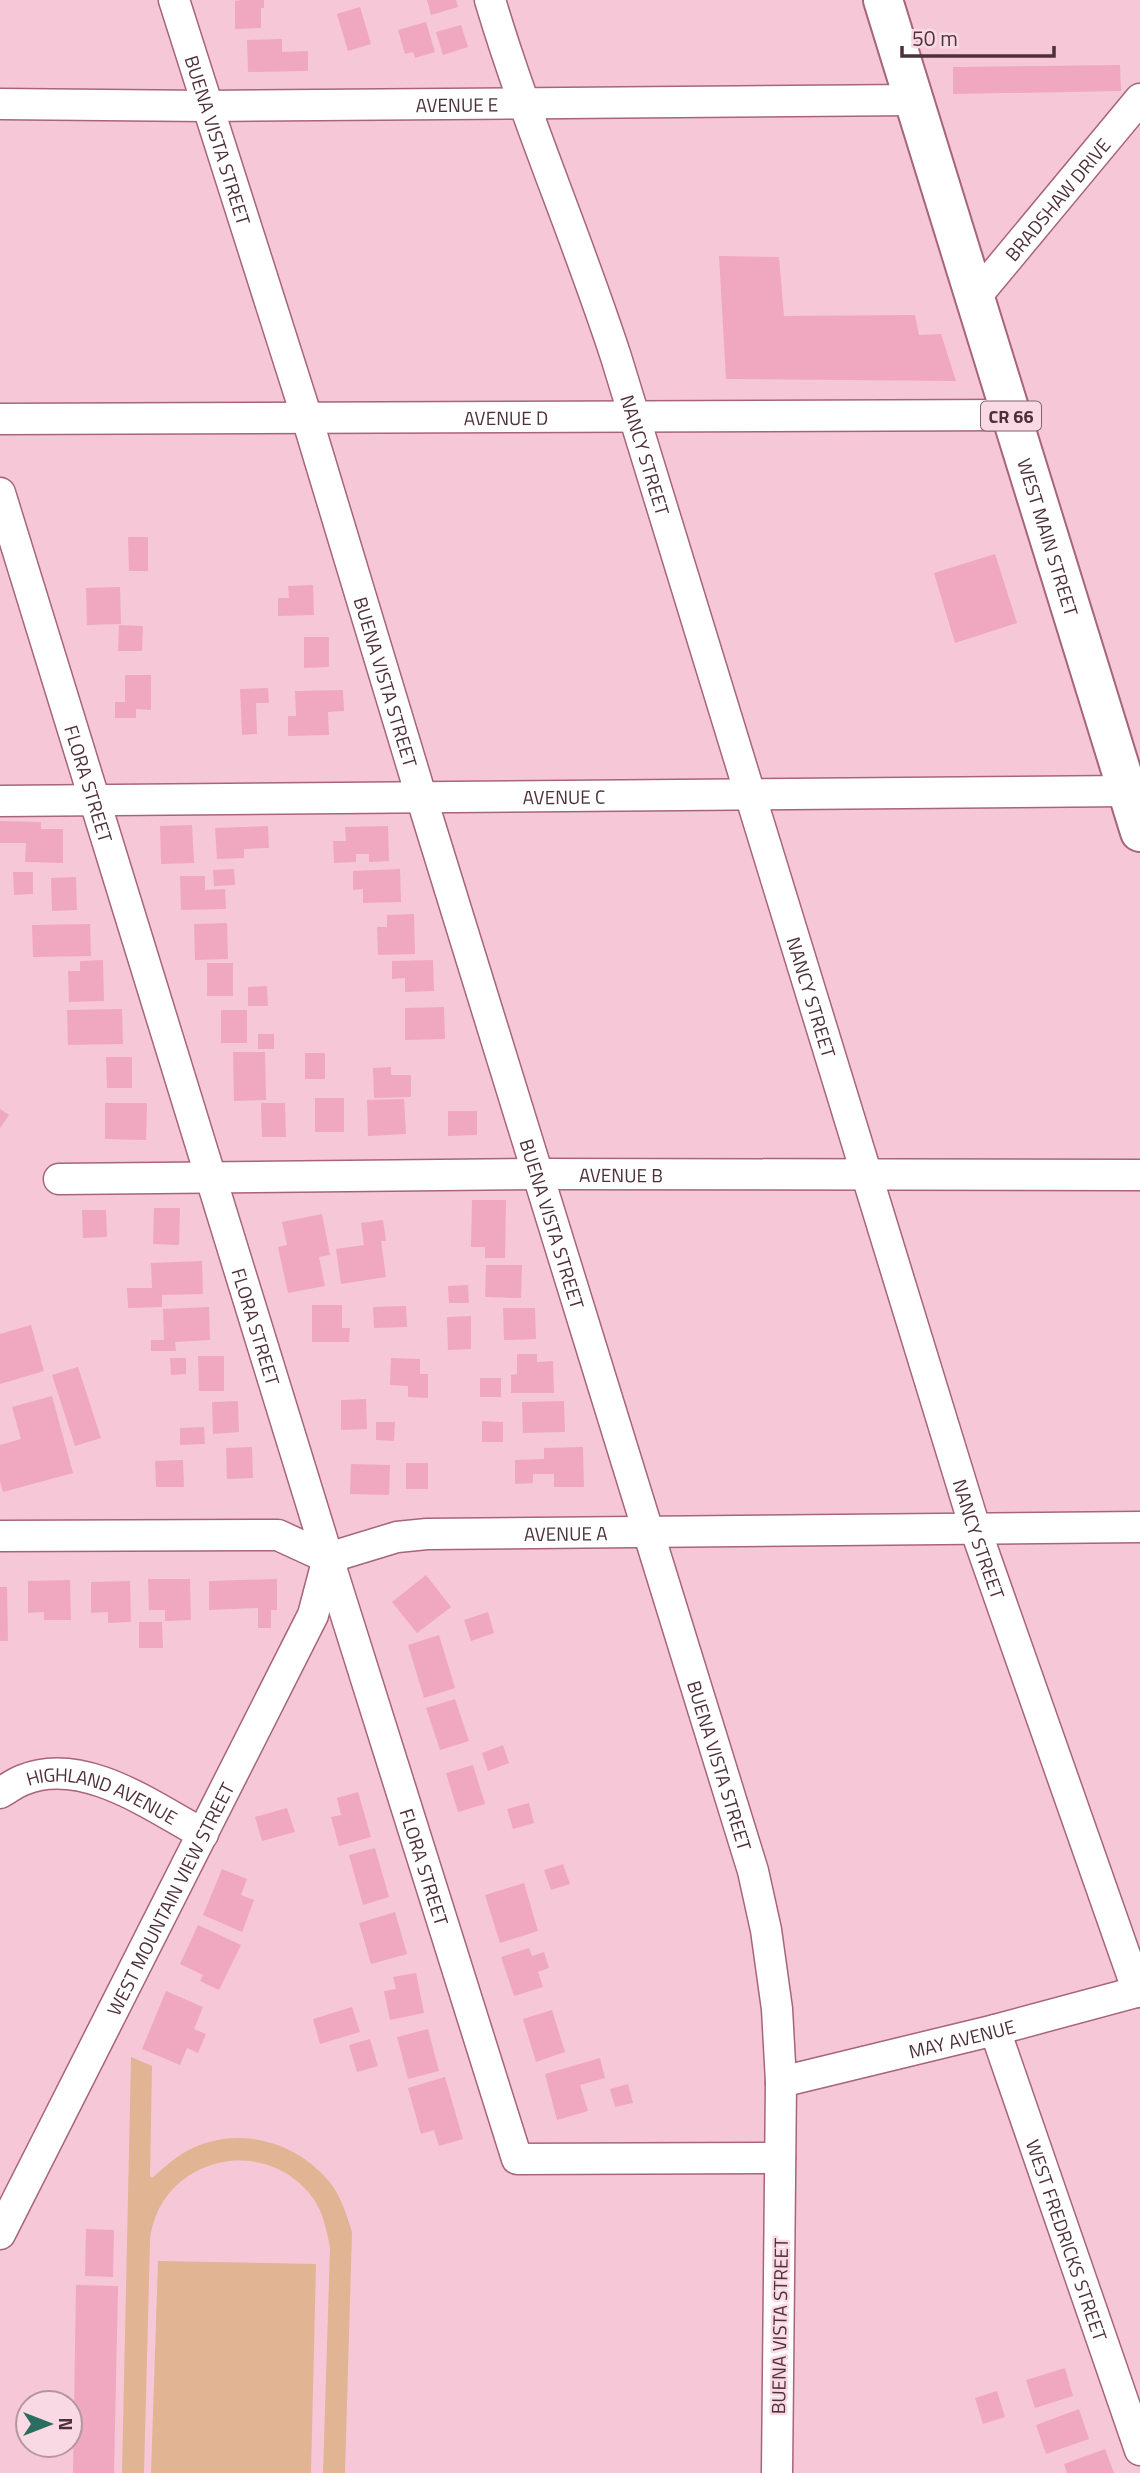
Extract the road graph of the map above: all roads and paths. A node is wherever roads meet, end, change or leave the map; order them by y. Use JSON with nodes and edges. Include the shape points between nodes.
{"nodes":[{"id":1,"x":174,"y":0,"type":"edge"},
{"id":2,"x":490,"y":0,"type":"edge"},
{"id":3,"x":883,"y":0,"type":"edge"},
{"id":4,"x":1140,"y":99,"type":"edge"},
{"id":5,"x":914,"y":100,"type":"junction"},
{"id":6,"x":522,"y":102,"type":"junction"},
{"id":7,"x":0,"y":104,"type":"edge"},
{"id":8,"x":206,"y":106,"type":"junction"},
{"id":9,"x":974,"y":299,"type":"junction"},
{"id":10,"x":1010,"y":415,"type":"junction"},
{"id":11,"x":632,"y":416,"type":"junction"},
{"id":12,"x":0,"y":418,"type":"edge"},
{"id":13,"x":307,"y":418,"type":"junction"},
{"id":14,"x":0,"y":493,"type":"edge"},
{"id":15,"x":1126,"y":791,"type":"junction"},
{"id":16,"x":750,"y":795,"type":"junction"},
{"id":17,"x":421,"y":796,"type":"junction"},
{"id":18,"x":93,"y":800,"type":"junction"},
{"id":19,"x":0,"y":801,"type":"edge"},
{"id":20,"x":1140,"y":832,"type":"edge"},
{"id":21,"x":538,"y":1174,"type":"junction"},
{"id":22,"x":866,"y":1175,"type":"junction"},
{"id":23,"x":1140,"y":1175,"type":"edge"},
{"id":24,"x":212,"y":1176,"type":"junction"},
{"id":25,"x":59,"y":1179,"type":"dead end"},
{"id":26,"x":1140,"y":1527,"type":"edge"},
{"id":27,"x":975,"y":1528,"type":"junction"},
{"id":28,"x":650,"y":1533,"type":"junction"},
{"id":29,"x":0,"y":1536,"type":"edge"},
{"id":30,"x":328,"y":1558,"type":"junction"},
{"id":31,"x":0,"y":1793,"type":"edge"},
{"id":32,"x":204,"y":1834,"type":"junction"},
{"id":33,"x":1139,"y":1992,"type":"edge"},
{"id":34,"x":995,"y":2030,"type":"junction"},
{"id":35,"x":781,"y":2082,"type":"junction"},
{"id":36,"x":780,"y":2158,"type":"junction"},
{"id":37,"x":0,"y":2234,"type":"edge"},
{"id":38,"x":1140,"y":2450,"type":"edge"},
{"id":39,"x":777,"y":2473,"type":"edge"}],
"edges":[{"from":1,"to":8,"type":"street","name":"BUENA VISTA STREET"},
{"from":2,"to":6,"type":"street","name":"NANCY STREET"},
{"from":3,"to":5,"type":"main road","name":"WEST MAIN STREET","number":"CR 66"},
{"from":4,"to":9,"type":"street","name":"BRADSHAW DRIVE"},
{"from":5,"to":6,"type":"street","name":"AVENUE E"},
{"from":5,"to":9,"type":"main road","name":"WEST MAIN STREET","number":"CR 66"},
{"from":6,"to":8,"type":"street","name":"AVENUE E"},
{"from":6,"to":11,"type":"street","name":"NANCY STREET","via":[[589,274]]},
{"from":7,"to":8,"type":"street","name":"AVENUE E"},
{"from":8,"to":13,"type":"street","name":"BUENA VISTA STREET"},
{"from":9,"to":10,"type":"main road","name":"WEST MAIN STREET","number":"CR 66"},
{"from":10,"to":11,"type":"street","name":"AVENUE D"},
{"from":10,"to":15,"type":"main road","name":"WEST MAIN STREET","number":"CR 66"},
{"from":11,"to":13,"type":"street","name":"AVENUE D"},
{"from":11,"to":16,"type":"street","name":"NANCY STREET"},
{"from":12,"to":13,"type":"street","name":"AVENUE D"},
{"from":13,"to":17,"type":"street","name":"BUENA VISTA STREET"},
{"from":14,"to":18,"type":"street","name":"FLORA STREET"},
{"from":15,"to":16,"type":"street","name":"AVENUE C"},
{"from":15,"to":20,"type":"main road","name":"WEST MAIN STREET","number":"CR 66"},
{"from":16,"to":17,"type":"street","name":"AVENUE C"},
{"from":16,"to":22,"type":"street","name":"NANCY STREET"},
{"from":17,"to":18,"type":"street","name":"AVENUE C"},
{"from":17,"to":21,"type":"street","name":"BUENA VISTA STREET"},
{"from":18,"to":19,"type":"street","name":"AVENUE C"},
{"from":18,"to":24,"type":"street","name":"FLORA STREET"},
{"from":21,"to":22,"type":"street","name":"AVENUE B"},
{"from":21,"to":24,"type":"street","name":"AVENUE B"},
{"from":21,"to":28,"type":"street","name":"BUENA VISTA STREET"},
{"from":22,"to":23,"type":"street","name":"AVENUE B"},
{"from":22,"to":27,"type":"street","name":"NANCY STREET"},
{"from":24,"to":25,"type":"street","name":"AVENUE B"},
{"from":24,"to":30,"type":"street","name":"FLORA STREET"},
{"from":26,"to":27,"type":"street","name":"AVENUE A"},
{"from":27,"to":28,"type":"street","name":"AVENUE A"},
{"from":27,"to":33,"type":"street","name":"NANCY STREET"},
{"from":28,"to":30,"type":"street","name":"AVENUE A","via":[[427,1534],[397,1537]]},
{"from":28,"to":35,"type":"street","name":"BUENA VISTA STREET","via":[[753,1871],[777,2009]]},
{"from":29,"to":30,"type":"street","via":[[278,1535]]},
{"from":30,"to":32,"type":"street","name":"WEST MOUNTAIN VIEW STREET","via":[[313,1615]]},
{"from":30,"to":36,"type":"street","name":"FLORA STREET","via":[[517,2159]]},
{"from":31,"to":32,"type":"street","name":"HIGHLAND AVENUE","via":[[24,1779],[78,1775],[104,1781]]},
{"from":32,"to":37,"type":"street","name":"WEST MOUNTAIN VIEW STREET"},
{"from":33,"to":34,"type":"street","name":"MAY AVENUE"},
{"from":34,"to":35,"type":"street","name":"MAY AVENUE"},
{"from":34,"to":38,"type":"street","name":"WEST FREDRICKS STREET"},
{"from":35,"to":36,"type":"street","name":"BUENA VISTA STREET"},
{"from":36,"to":39,"type":"street","name":"BUENA VISTA STREET"}]}
